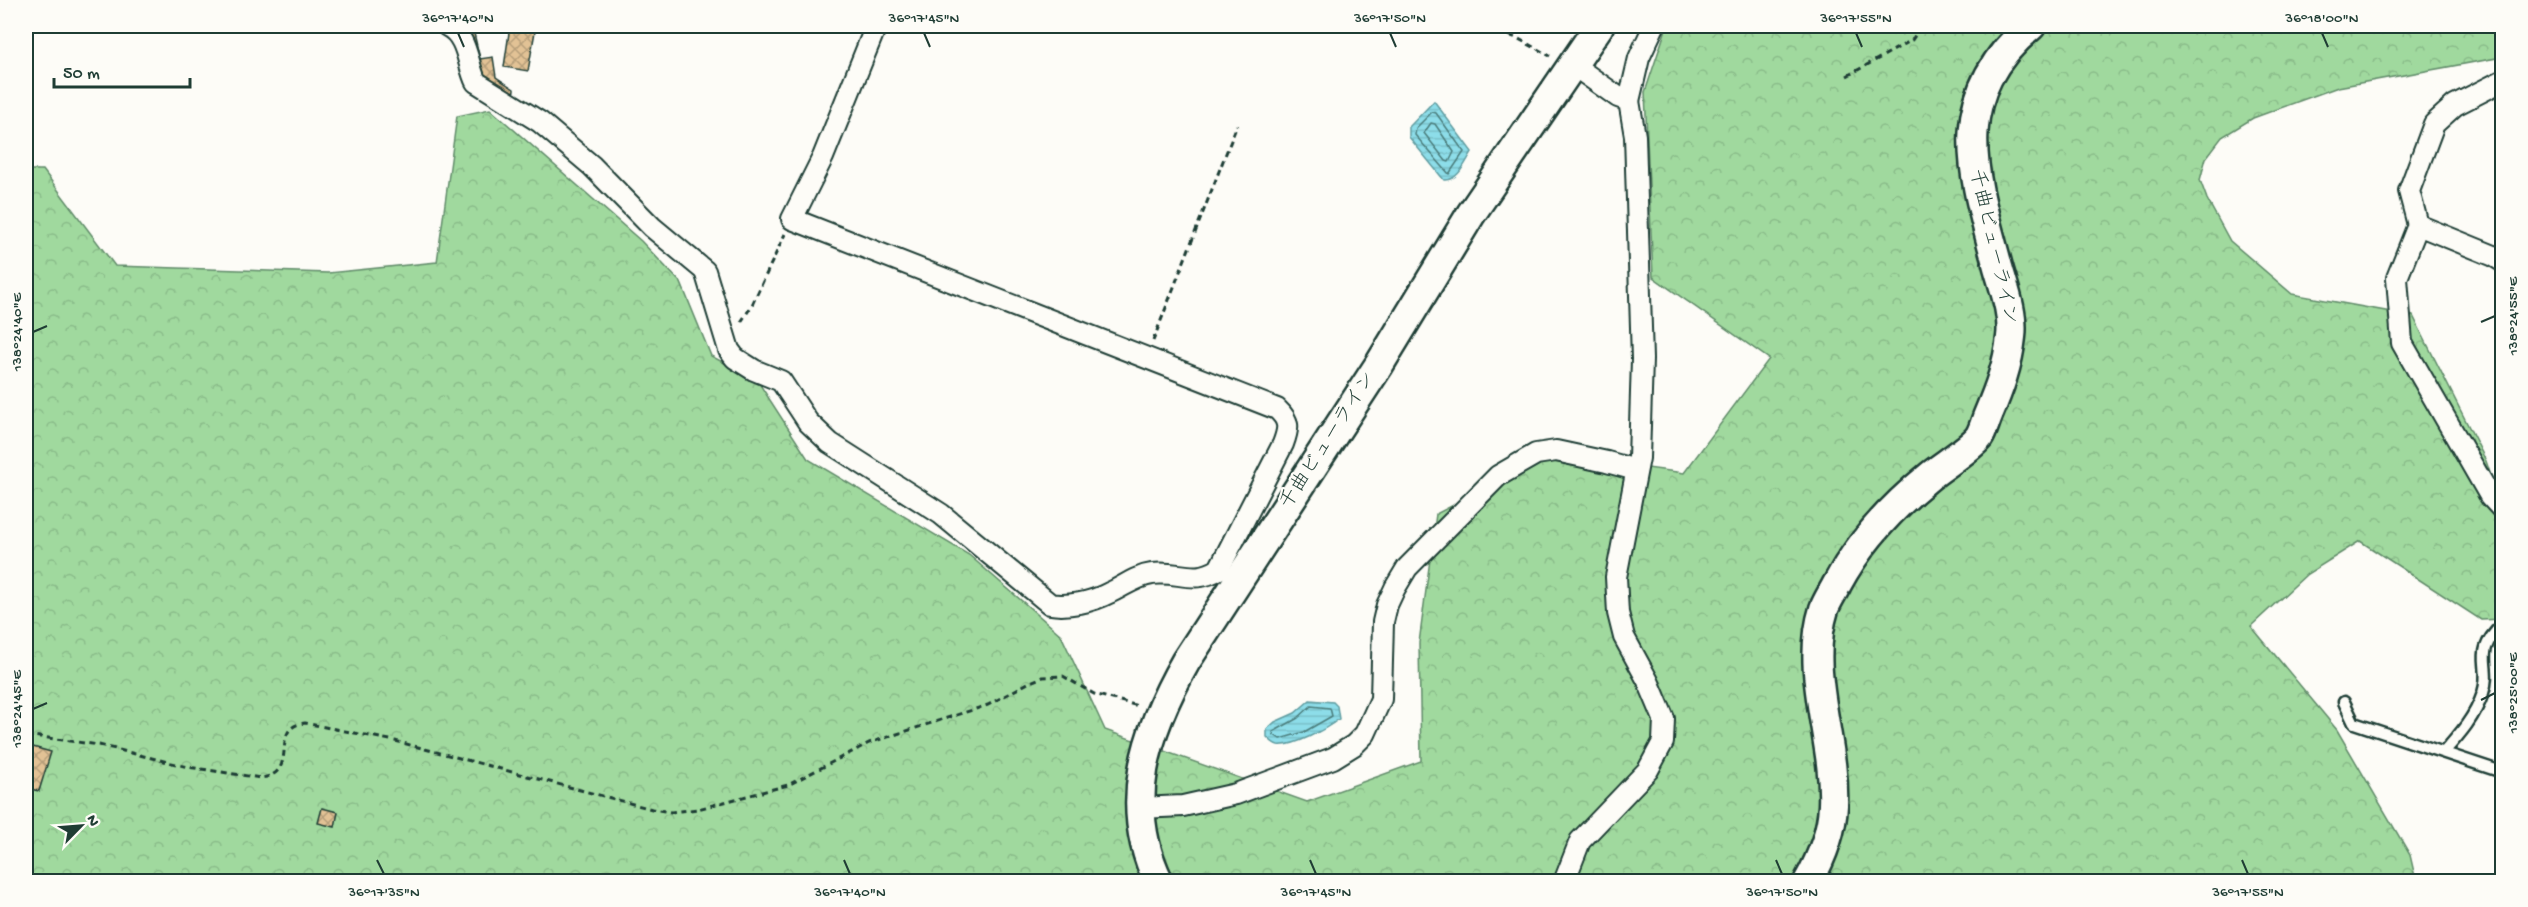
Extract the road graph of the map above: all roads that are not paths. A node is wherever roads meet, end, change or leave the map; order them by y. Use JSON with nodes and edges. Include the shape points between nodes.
{"nodes":[{"id":1,"x":447,"y":26,"type":"edge"},
{"id":2,"x":876,"y":26,"type":"edge"},
{"id":3,"x":1599,"y":26,"type":"edge"},
{"id":4,"x":1654,"y":26,"type":"edge"},
{"id":5,"x":2031,"y":26,"type":"edge"},
{"id":6,"x":1573,"y":65,"type":"junction"},
{"id":7,"x":2502,"y":81,"type":"edge"},
{"id":8,"x":1629,"y":101,"type":"junction"},
{"id":9,"x":2418,"y":225,"type":"junction"},
{"id":10,"x":2502,"y":261,"type":"edge"},
{"id":11,"x":1636,"y":470,"type":"junction"},
{"id":12,"x":2502,"y":509,"type":"edge"},
{"id":13,"x":2502,"y":625,"type":"edge"},
{"id":14,"x":2344,"y":702,"type":"dead end"},
{"id":15,"x":2444,"y":752,"type":"junction"},
{"id":16,"x":2502,"y":772,"type":"edge"},
{"id":17,"x":1140,"y":808,"type":"junction"},
{"id":18,"x":1159,"y":882,"type":"edge"},
{"id":19,"x":1564,"y":882,"type":"edge"},
{"id":20,"x":1808,"y":882,"type":"edge"}],
"edges":[{"from":1,"to":2,"type":"street","via":[[464,44],[476,82],[540,122],[705,271],[729,350],[735,358],[781,381],[808,422],[830,443],[941,514],[1050,604],[1064,606],[1107,594],[1149,574],[1167,572],[1198,578],[1219,569],[1289,428],[1286,417],[1277,408],[792,219],[823,157]]},
{"from":3,"to":6,"type":"street","name":"千曲ビューライン"},
{"from":4,"to":8,"type":"street","via":[[1639,58]]},
{"from":5,"to":20,"type":"street","name":"千曲ビューライン","via":[[2000,56],[1988,75],[1973,122],[1978,192],[2012,334],[2004,378],[1979,438],[1923,482],[1872,530],[1848,563],[1824,608],[1818,640],[1818,673],[1833,805],[1829,831]]},
{"from":6,"to":8,"type":"street"},
{"from":6,"to":17,"type":"street","name":"千曲ビューライン","via":[[1472,214],[1186,661],[1159,712],[1144,762]]},
{"from":7,"to":9,"type":"street","via":[[2455,105],[2434,124],[2409,191]]},
{"from":8,"to":11,"type":"street","via":[[1635,136],[1642,359]]},
{"from":9,"to":10,"type":"street"},
{"from":9,"to":12,"type":"street","via":[[2397,278],[2402,343],[2490,496]]},
{"from":11,"to":17,"type":"street","via":[[1556,451],[1536,454],[1498,476],[1407,568],[1395,588],[1383,622],[1381,699],[1365,734],[1354,745],[1333,758],[1236,794],[1183,806]]},
{"from":11,"to":19,"type":"street","via":[[1616,577],[1618,613],[1624,637],[1664,719],[1663,742],[1648,770],[1580,841]]},
{"from":13,"to":15,"type":"lane","via":[[2485,646],[2484,691],[2470,722]]},
{"from":14,"to":15,"type":"lane","via":[[2354,723]]},
{"from":15,"to":16,"type":"lane"},
{"from":17,"to":18,"type":"street","name":"千曲ビューライン","via":[[1143,838]]}]}
